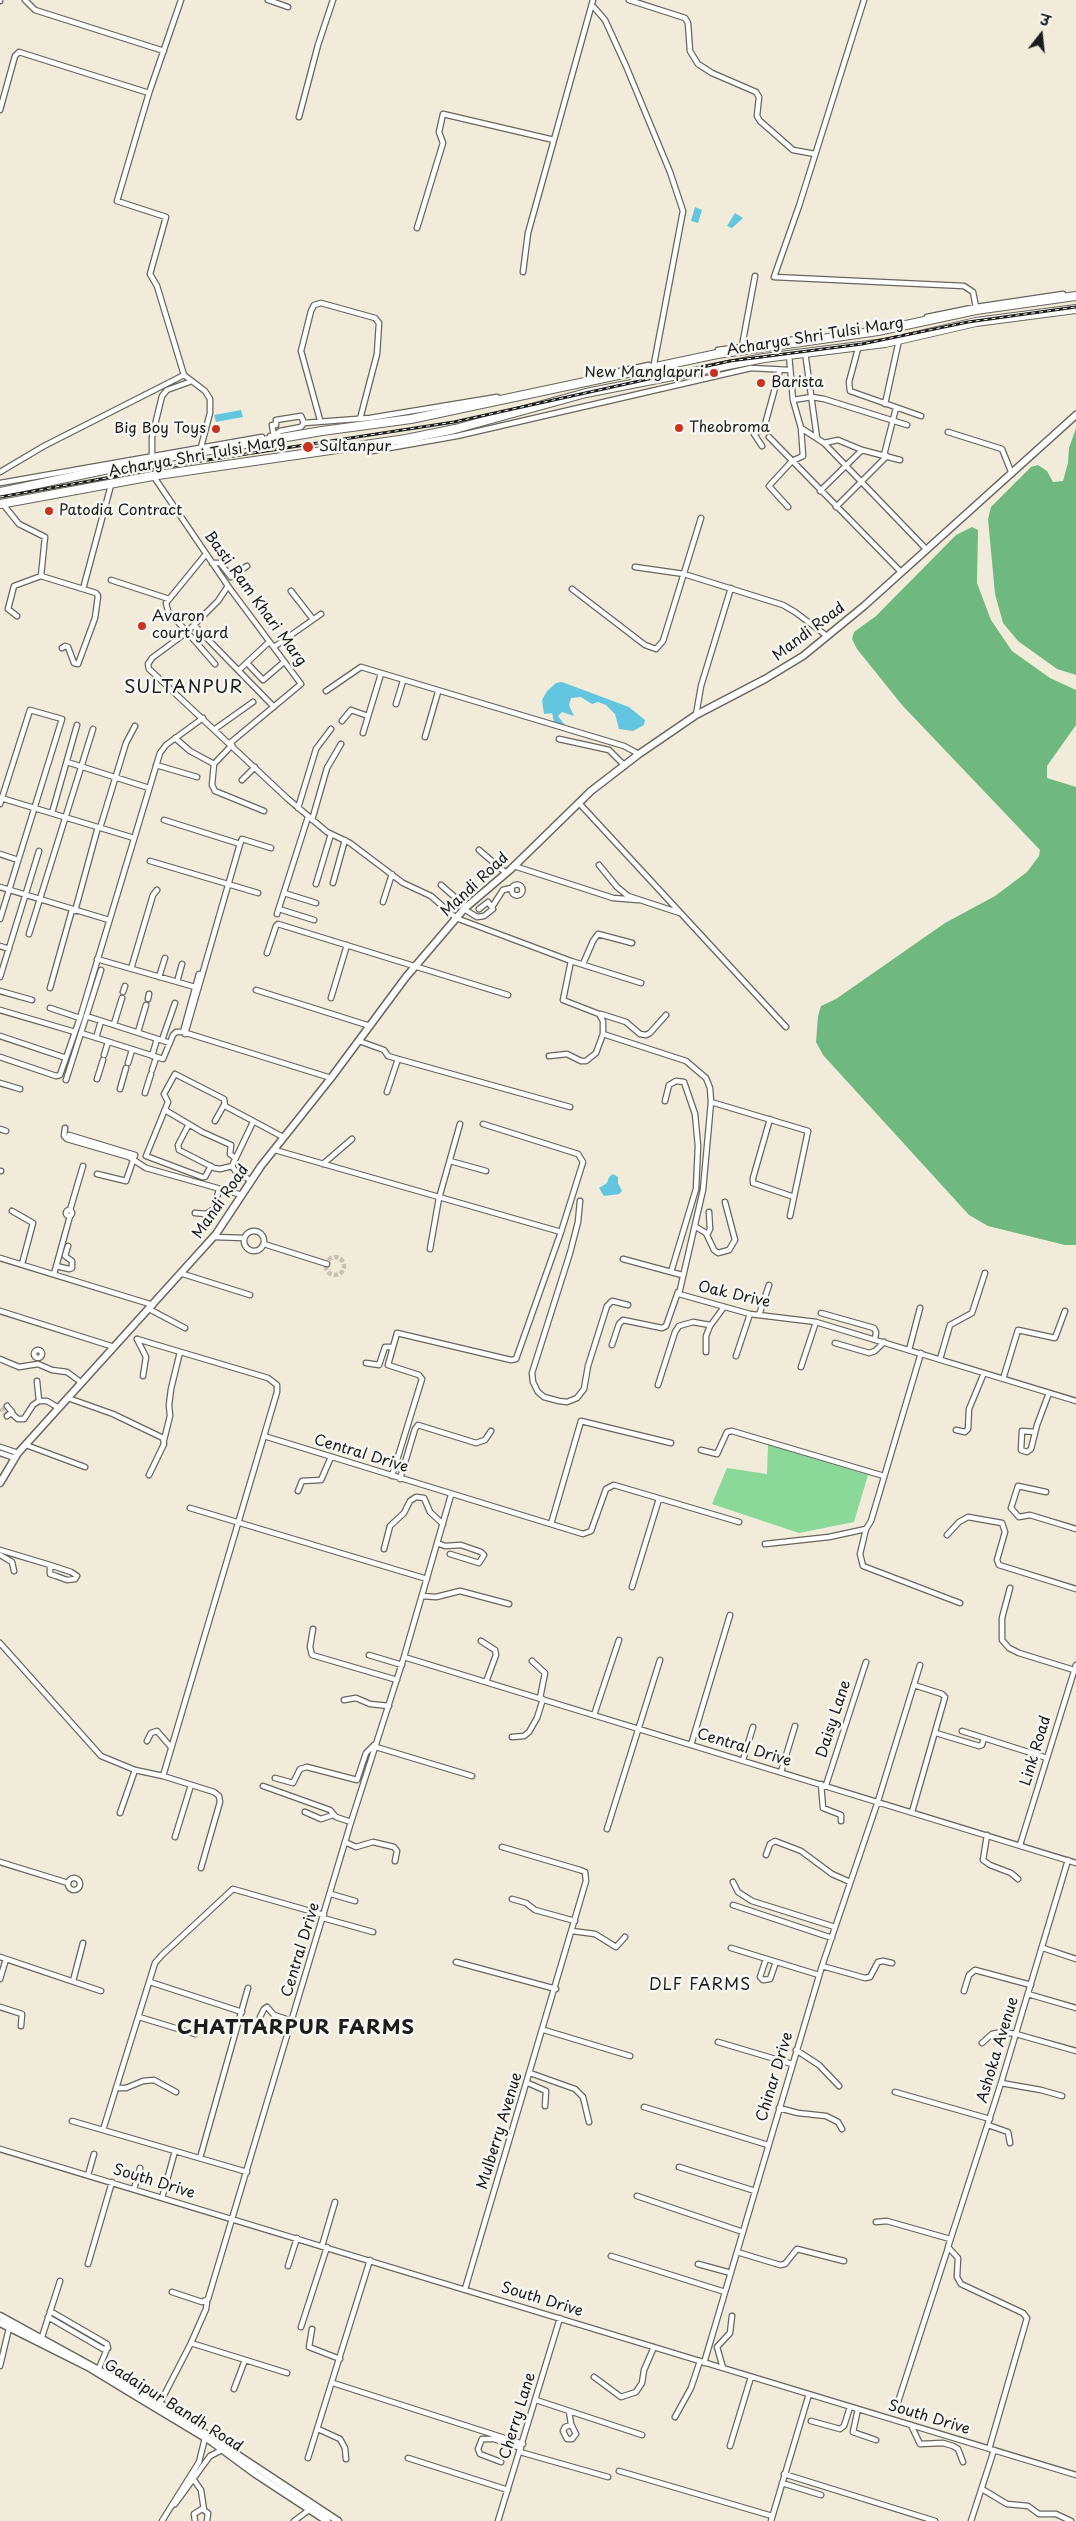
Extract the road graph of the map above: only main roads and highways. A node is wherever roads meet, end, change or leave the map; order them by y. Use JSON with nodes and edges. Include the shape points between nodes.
{"nodes":[{"id":1,"x":1076,"y":294,"type":"edge"},
{"id":2,"x":1076,"y":309,"type":"edge"},
{"id":3,"x":766,"y":345,"type":"junction"},
{"id":4,"x":770,"y":357,"type":"junction"},
{"id":5,"x":236,"y":447,"type":"junction"},
{"id":6,"x":239,"y":463,"type":"junction"},
{"id":7,"x":0,"y":492,"type":"edge"},
{"id":8,"x":2,"y":507,"type":"edge"}],
"edges":[{"from":1,"to":3,"type":"highway","name":"Acharya Shri Tulsi Marg","via":[[976,308],[878,331]]},
{"from":2,"to":4,"type":"highway","name":"Acharya Shri Tulsi Marg","via":[[976,322],[899,339]]},
{"from":3,"to":4,"type":"highway"},
{"from":3,"to":5,"type":"highway","name":"Acharya Shri Tulsi Marg","via":[[410,419]]},
{"from":4,"to":6,"type":"highway","name":"Acharya Shri Tulsi Marg","via":[[586,393],[455,429]]},
{"from":5,"to":6,"type":"highway"},
{"from":5,"to":7,"type":"highway","name":"Acharya Shri Tulsi Marg","via":[[151,458]]},
{"from":6,"to":8,"type":"highway","name":"Acharya Shri Tulsi Marg"}]}
